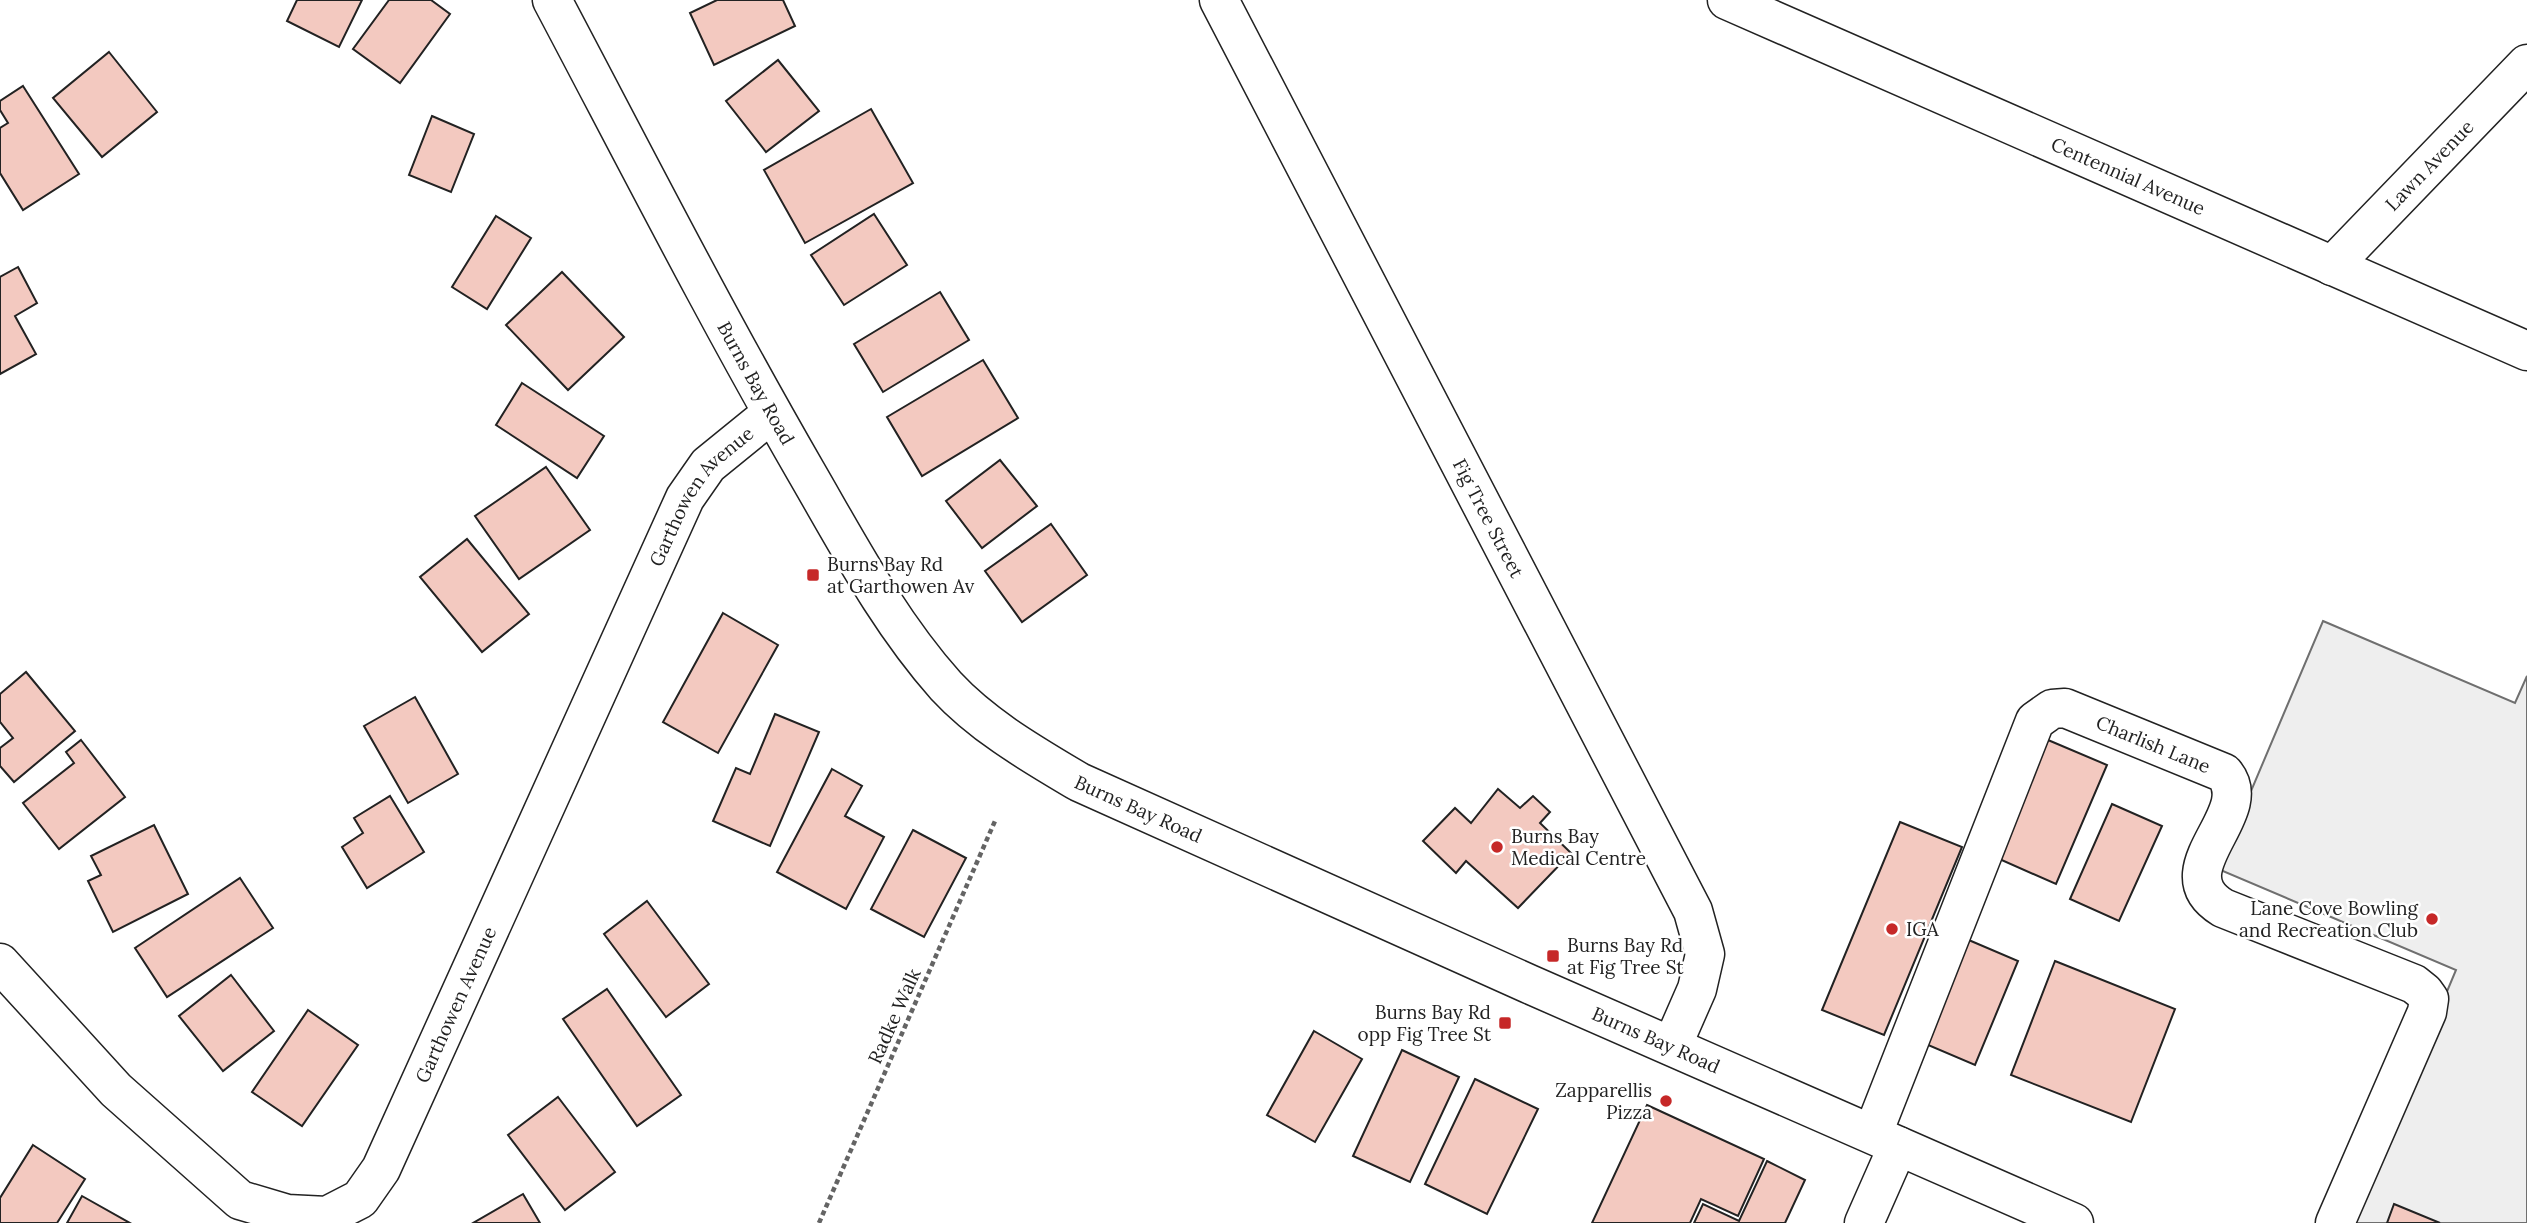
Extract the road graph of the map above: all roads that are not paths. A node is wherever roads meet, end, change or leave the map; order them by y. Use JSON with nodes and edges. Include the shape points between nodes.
{"nodes":[{"id":1,"x":552,"y":0,"type":"edge"},
{"id":2,"x":1219,"y":0,"type":"edge"},
{"id":3,"x":1749,"y":4,"type":"edge"},
{"id":4,"x":2527,"y":64,"type":"edge"},
{"id":5,"x":2332,"y":265,"type":"junction"},
{"id":6,"x":2527,"y":351,"type":"edge"},
{"id":7,"x":772,"y":413,"type":"junction"},
{"id":8,"x":0,"y":963,"type":"edge"},
{"id":9,"x":1672,"y":1046,"type":"junction"},
{"id":10,"x":1886,"y":1140,"type":"junction"},
{"id":11,"x":1864,"y":1223,"type":"edge"},
{"id":12,"x":2074,"y":1223,"type":"edge"},
{"id":13,"x":2335,"y":1223,"type":"edge"}],
"edges":[{"from":1,"to":7,"type":"street","name":"Burns Bay Road"},
{"from":2,"to":9,"type":"street","name":"Fig Tree Street","via":[[1693,911],[1705,954],[1697,989]]},
{"from":3,"to":5,"type":"street","name":"Centennial Avenue"},
{"from":4,"to":5,"type":"street","name":"Lawn Avenue"},
{"from":5,"to":6,"type":"street","name":"Centennial Avenue"},
{"from":7,"to":8,"type":"street","name":"Garthowen Avenue","via":[[708,465],[685,498],[381,1169],[360,1199],[327,1216],[287,1214],[240,1200],[116,1090]]},
{"from":7,"to":9,"type":"street","name":"Burns Bay Road","via":[[884,606],[914,646],[947,687],[1025,750],[1079,782]]},
{"from":9,"to":10,"type":"street","name":"Burns Bay Road"},
{"from":10,"to":11,"type":"street"},
{"from":10,"to":12,"type":"street","name":"Burns Bay Road"},
{"from":10,"to":13,"type":"street","name":"Charlish Lane","via":[[2035,721],[2052,709],[2065,708],[2224,773],[2230,780],[2233,798],[2201,876],[2211,900],[2414,984],[2430,999]]}]}
